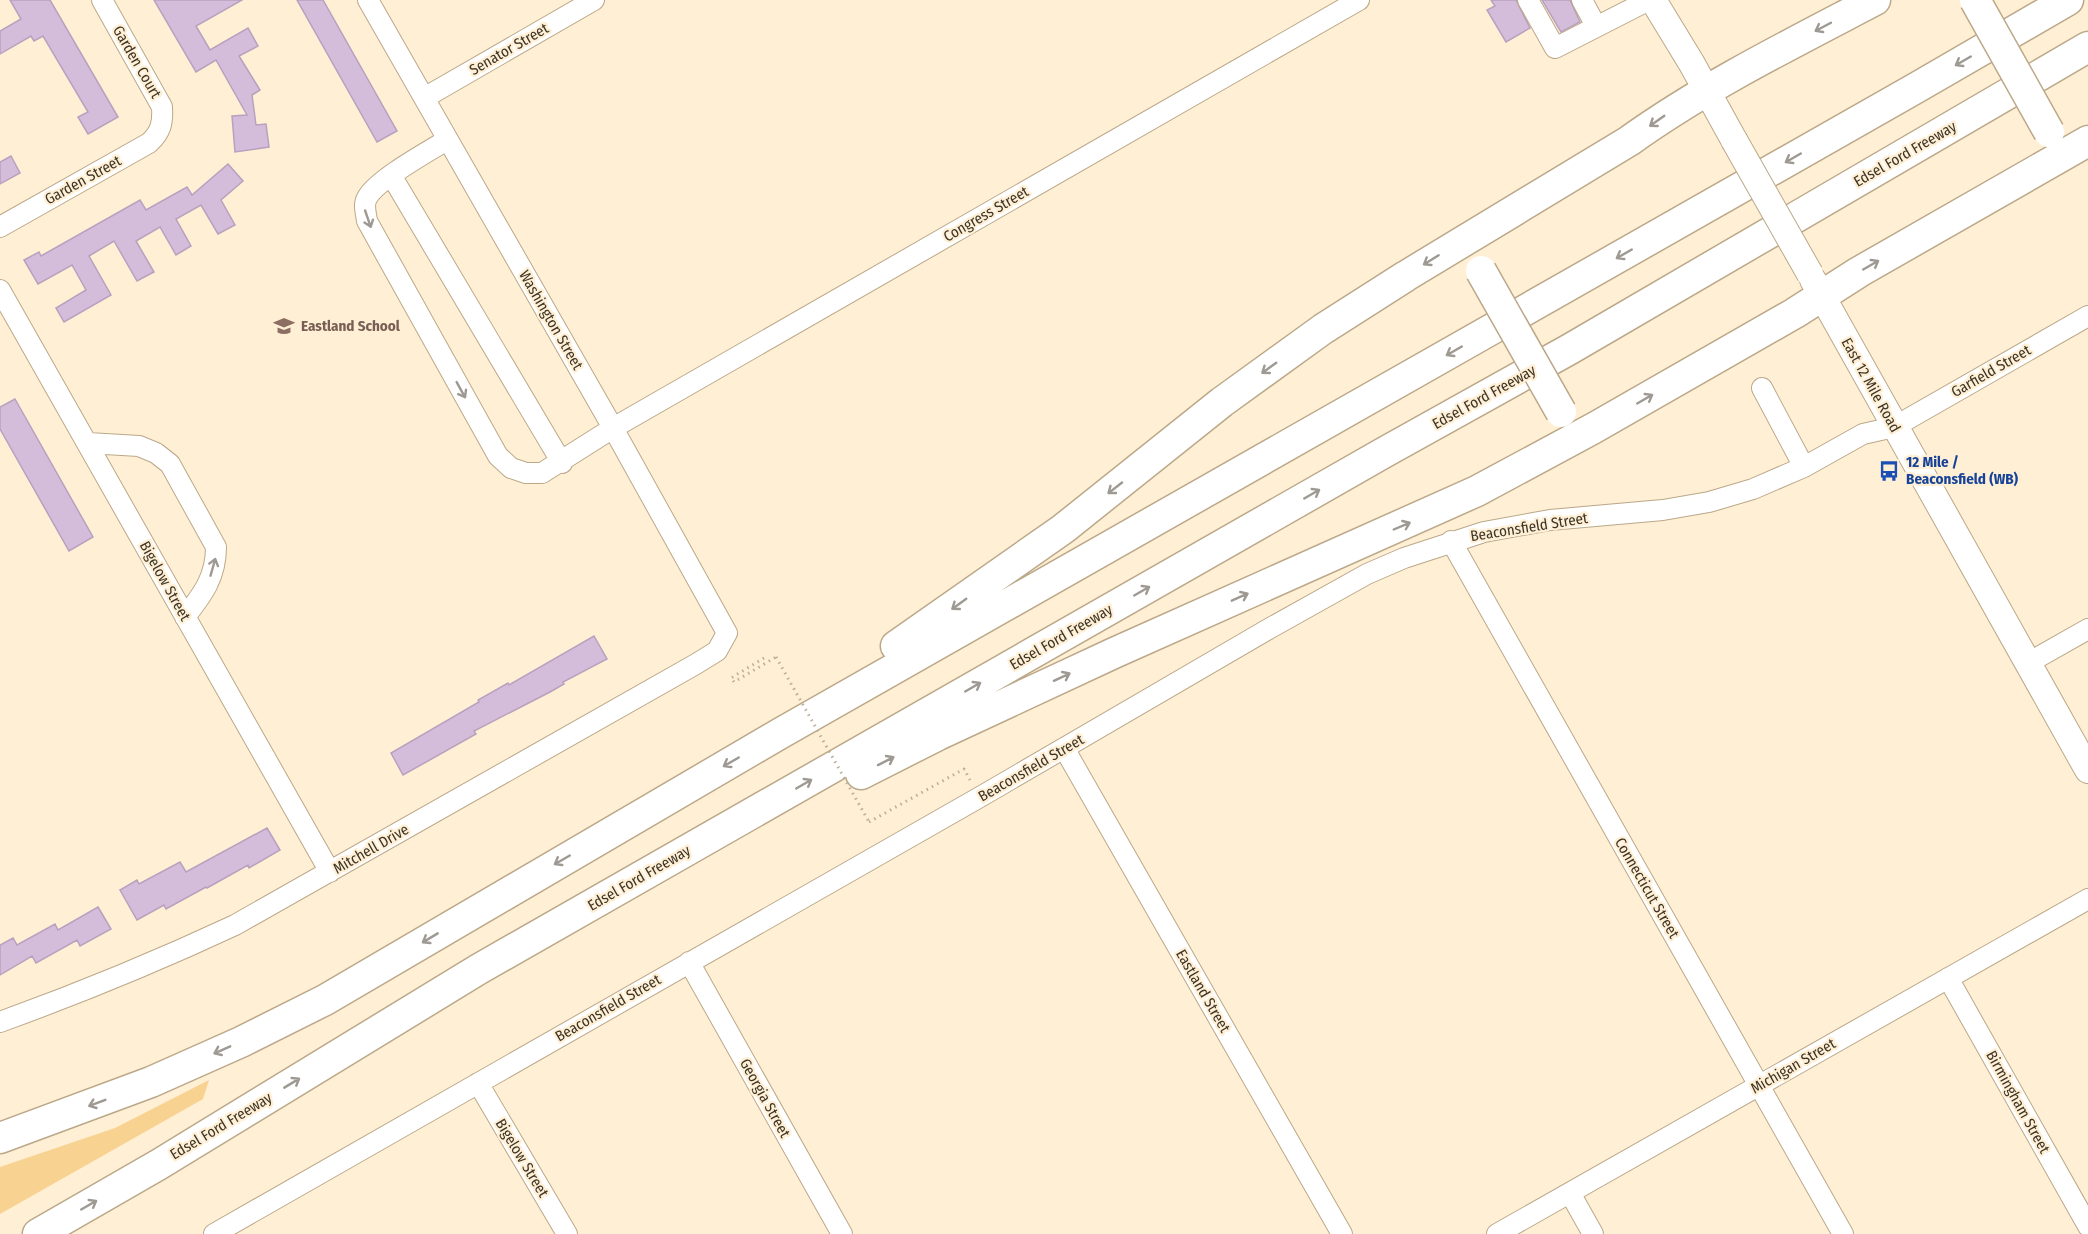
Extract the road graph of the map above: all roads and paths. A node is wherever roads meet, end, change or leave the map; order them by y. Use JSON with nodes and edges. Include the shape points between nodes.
{"nodes":[{"id":1,"x":102,"y":0,"type":"edge"},
{"id":2,"x":368,"y":0,"type":"edge"},
{"id":3,"x":594,"y":0,"type":"edge"},
{"id":4,"x":1359,"y":0,"type":"edge"},
{"id":5,"x":1528,"y":0,"type":"edge"},
{"id":6,"x":1582,"y":0,"type":"edge"},
{"id":7,"x":1651,"y":0,"type":"edge"},
{"id":8,"x":1875,"y":0,"type":"edge"},
{"id":9,"x":1974,"y":0,"type":"edge"},
{"id":10,"x":2068,"y":0,"type":"edge"},
{"id":11,"x":1596,"y":26,"type":"junction"},
{"id":12,"x":2088,"y":47,"type":"edge"},
{"id":13,"x":1706,"y":90,"type":"junction"},
{"id":14,"x":424,"y":98,"type":"junction"},
{"id":15,"x":161,"y":127,"type":"joint"},
{"id":16,"x":447,"y":140,"type":"junction"},
{"id":17,"x":2088,"y":141,"type":"edge"},
{"id":18,"x":2042,"y":167,"type":"junction"},
{"id":19,"x":391,"y":175,"type":"junction"},
{"id":20,"x":0,"y":227,"type":"edge"},
{"id":21,"x":1481,"y":230,"type":"junction"},
{"id":22,"x":1816,"y":285,"type":"junction"},
{"id":23,"x":0,"y":290,"type":"edge"},
{"id":24,"x":2088,"y":316,"type":"edge"},
{"id":25,"x":1762,"y":388,"type":"dead end"},
{"id":26,"x":1894,"y":427,"type":"junction"},
{"id":27,"x":613,"y":428,"type":"junction"},
{"id":28,"x":1594,"y":428,"type":"junction"},
{"id":29,"x":87,"y":443,"type":"junction"},
{"id":30,"x":562,"y":463,"type":"junction"},
{"id":31,"x":1804,"y":467,"type":"junction"},
{"id":32,"x":1451,"y":541,"type":"junction"},
{"id":33,"x":184,"y":617,"type":"junction"},
{"id":34,"x":2088,"y":629,"type":"edge"},
{"id":35,"x":724,"y":641,"type":"joint"},
{"id":36,"x":764,"y":658,"type":"dead end"},
{"id":37,"x":2028,"y":663,"type":"junction"},
{"id":38,"x":781,"y":733,"type":"junction"},
{"id":39,"x":1064,"y":748,"type":"junction"},
{"id":40,"x":2088,"y":770,"type":"edge"},
{"id":41,"x":980,"y":797,"type":"junction"},
{"id":42,"x":330,"y":872,"type":"junction"},
{"id":43,"x":2088,"y":899,"type":"edge"},
{"id":44,"x":689,"y":962,"type":"junction"},
{"id":45,"x":479,"y":969,"type":"junction"},
{"id":46,"x":1948,"y":978,"type":"junction"},
{"id":47,"x":0,"y":1023,"type":"edge"},
{"id":48,"x":478,"y":1083,"type":"junction"},
{"id":49,"x":1760,"y":1085,"type":"junction"},
{"id":50,"x":0,"y":1138,"type":"edge"},
{"id":51,"x":1570,"y":1192,"type":"junction"},
{"id":52,"x":2088,"y":1226,"type":"edge"},
{"id":53,"x":235,"y":1229,"type":"edge"},
{"id":54,"x":38,"y":1234,"type":"edge"},
{"id":55,"x":214,"y":1234,"type":"edge"},
{"id":56,"x":567,"y":1234,"type":"edge"},
{"id":57,"x":842,"y":1234,"type":"edge"},
{"id":58,"x":1341,"y":1234,"type":"edge"},
{"id":59,"x":1497,"y":1234,"type":"edge"},
{"id":60,"x":1593,"y":1234,"type":"edge"},
{"id":61,"x":1844,"y":1234,"type":"edge"}],
"edges":[{"from":1,"to":15,"type":"street","name":"Garden Court","via":[[162,107]]},
{"from":2,"to":14,"type":"street","name":"Washington Street"},
{"from":3,"to":14,"type":"street","name":"Senator Street"},
{"from":4,"to":27,"type":"street","name":"Congress Street"},
{"from":5,"to":11,"type":"street","via":[[1555,48]]},
{"from":6,"to":11,"type":"street"},
{"from":7,"to":11,"type":"street"},
{"from":7,"to":13,"type":"main road","name":"East 12 Mile Road"},
{"from":8,"to":13,"type":"highway","one_way":true},
{"from":9,"to":18,"type":"highway","bridge":true,"via":[[2049,132],[2050,149]]},
{"from":10,"to":38,"type":"highway","one_way":true},
{"from":45,"to":12,"type":"highway","name":"Edsel Ford Freeway","one_way":true,"via":[[1570,350]]},
{"from":13,"to":21,"type":"highway","one_way":true},
{"from":13,"to":22,"type":"main road","name":"East 12 Mile Road","bridge":true},
{"from":14,"to":16,"type":"street","name":"Washington Street"},
{"from":15,"to":20,"type":"street","name":"Garden Street","via":[[149,143]]},
{"from":16,"to":19,"type":"street","name":"Congress Street"},
{"from":16,"to":27,"type":"street","name":"Washington Street"},
{"from":17,"to":18,"type":"highway"},
{"from":22,"to":18,"type":"highway","one_way":true,"via":[[1860,272]]},
{"from":19,"to":30,"type":"street"},
{"from":19,"to":30,"type":"street","name":"Congress Street","one_way":true,"via":[[367,197],[367,221],[498,456],[511,468],[526,473],[542,473]]},
{"from":21,"to":28,"type":"highway","bridge":true,"via":[[1476,240],[1481,271],[1561,412],[1575,424]]},
{"from":21,"to":38,"type":"highway","one_way":true,"via":[[1276,362],[1063,529],[923,630],[845,680]]},
{"from":22,"to":26,"type":"main road","name":"East 12 Mile Road"},
{"from":28,"to":22,"type":"highway","one_way":true,"via":[[1796,313]]},
{"from":23,"to":29,"type":"street","name":"Bigelow Street"},
{"from":24,"to":26,"type":"street","name":"Garfield Street"},
{"from":25,"to":31,"type":"street"},
{"from":26,"to":31,"type":"street","name":"Beaconsfield Street","via":[[1863,434]]},
{"from":26,"to":37,"type":"main road","name":"East 12 Mile Road"},
{"from":27,"to":30,"type":"street","name":"Congress Street"},
{"from":27,"to":35,"type":"street","name":"Washington Street","via":[[722,620],[727,633]]},
{"from":45,"to":28,"type":"highway","one_way":true,"via":[[653,891],[875,766],[938,735],[1446,506]]},
{"from":29,"to":33,"type":"street","name":"Bigelow Street"},
{"from":33,"to":29,"type":"street","one_way":true,"via":[[206,591],[216,558],[216,547],[199,516],[170,464],[156,453],[138,446]]},
{"from":31,"to":32,"type":"street","name":"Beaconsfield Street","via":[[1753,489],[1709,502],[1550,520]]},
{"from":32,"to":39,"type":"street","name":"Beaconsfield Street","via":[[1366,574]]},
{"from":32,"to":49,"type":"street","name":"Connecticut Street"},
{"from":33,"to":42,"type":"street","name":"Bigelow Street"},
{"from":34,"to":37,"type":"street"},
{"from":35,"to":42,"type":"street","name":"Mitchell Drive","via":[[717,651],[696,664]]},
{"from":36,"to":41,"type":"path","bridge":true,"via":[[731,678],[734,682],[776,657],[869,822],[964,769]]},
{"from":37,"to":40,"type":"main road","name":"East 12 Mile Road"},
{"from":38,"to":50,"type":"highway","one_way":true,"via":[[325,1000],[152,1082]]},
{"from":39,"to":41,"type":"street","name":"Beaconsfield Street"},
{"from":39,"to":58,"type":"street","name":"Eastland Street"},
{"from":41,"to":44,"type":"street","name":"Beaconsfield Street"},
{"from":42,"to":47,"type":"street","name":"Mitchell Drive","via":[[236,925],[160,960]]},
{"from":43,"to":46,"type":"street","name":"Michigan Street"},
{"from":44,"to":48,"type":"street","name":"Beaconsfield Street"},
{"from":44,"to":57,"type":"street","name":"Georgia Street"},
{"from":54,"to":45,"type":"highway","name":"Edsel Ford Freeway","one_way":true},
{"from":46,"to":49,"type":"street","name":"Michigan Street"},
{"from":46,"to":52,"type":"street","name":"Birmingham Street"},
{"from":48,"to":53,"type":"street","name":"Beaconsfield Street"},
{"from":48,"to":56,"type":"street","name":"Bigelow Street"},
{"from":49,"to":51,"type":"street","name":"Michigan Street"},
{"from":49,"to":61,"type":"street","name":"Connecticut Street"},
{"from":51,"to":59,"type":"street","name":"Michigan Street"},
{"from":51,"to":60,"type":"street"},
{"from":53,"to":55,"type":"street","name":"Beaconsfield Street"}]}
